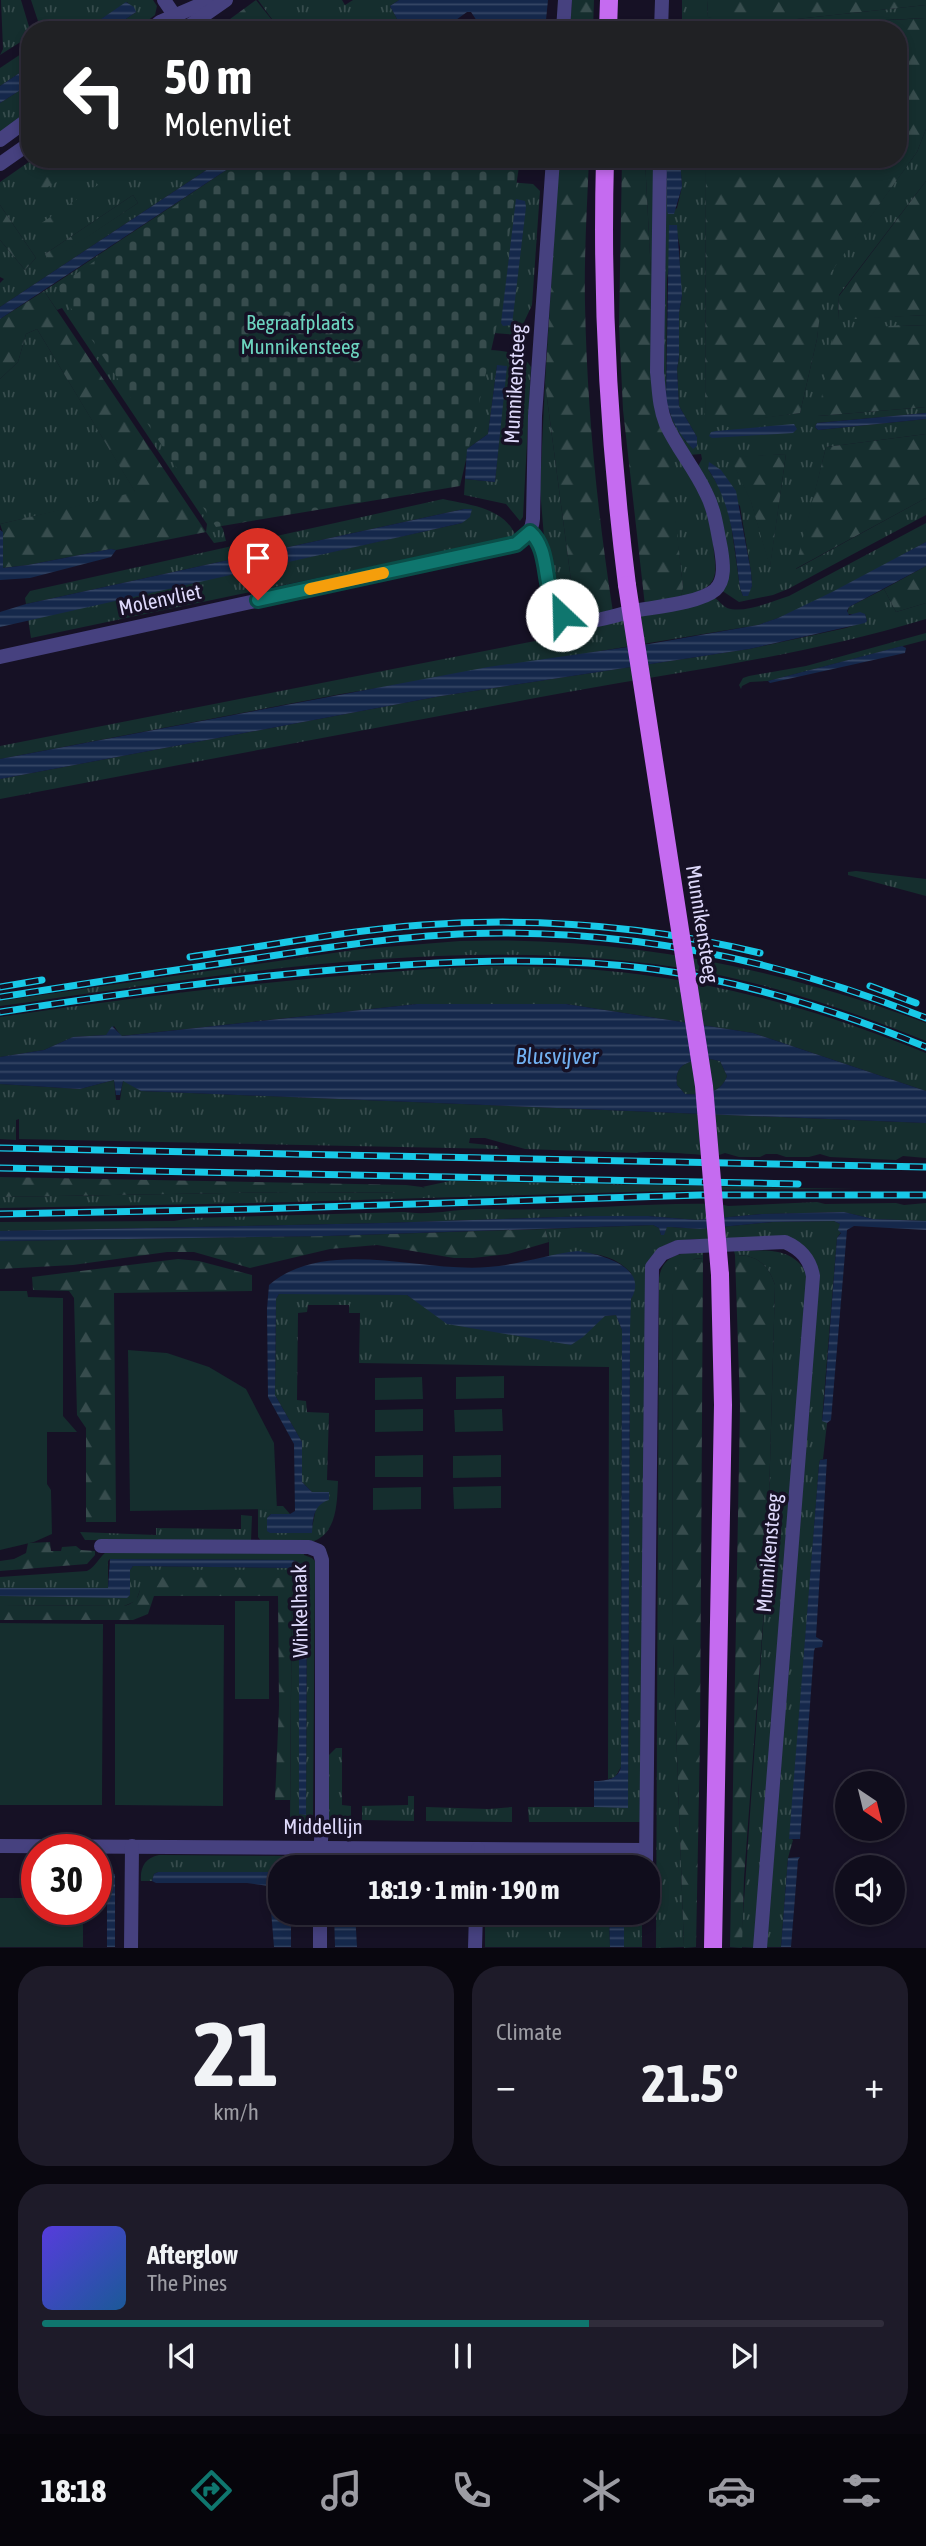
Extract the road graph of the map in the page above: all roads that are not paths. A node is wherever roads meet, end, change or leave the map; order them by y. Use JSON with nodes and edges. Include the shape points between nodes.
{"nodes":[{"id":1,"x":164,"y":0,"type":"edge"},
{"id":2,"x":211,"y":0,"type":"edge"},
{"id":3,"x":226,"y":0,"type":"edge"},
{"id":4,"x":565,"y":0,"type":"edge"},
{"id":5,"x":609,"y":0,"type":"edge"},
{"id":6,"x":662,"y":0,"type":"edge"},
{"id":7,"x":174,"y":15,"type":"junction"},
{"id":8,"x":164,"y":21,"type":"edge"},
{"id":9,"x":178,"y":21,"type":"edge"},
{"id":10,"x":195,"y":21,"type":"edge"},
{"id":11,"x":564,"y":21,"type":"edge"},
{"id":12,"x":608,"y":21,"type":"edge"},
{"id":13,"x":662,"y":21,"type":"edge"},
{"id":14,"x":21,"y":125,"type":"edge"},
{"id":15,"x":0,"y":140,"type":"edge"},
{"id":16,"x":21,"y":150,"type":"edge"},
{"id":17,"x":0,"y":164,"type":"edge"},
{"id":18,"x":552,"y":168,"type":"edge"},
{"id":19,"x":605,"y":168,"type":"edge"},
{"id":20,"x":660,"y":168,"type":"edge"},
{"id":21,"x":530,"y":532,"type":"junction"},
{"id":22,"x":0,"y":657,"type":"edge"},
{"id":23,"x":101,"y":1546,"type":"dead end"},
{"id":24,"x":0,"y":1846,"type":"edge"},
{"id":25,"x":132,"y":1846,"type":"junction"},
{"id":26,"x":319,"y":1848,"type":"junction"},
{"id":27,"x":478,"y":1849,"type":"junction"},
{"id":28,"x":319,"y":1855,"type":"edge"},
{"id":29,"x":478,"y":1855,"type":"edge"},
{"id":30,"x":604,"y":1855,"type":"edge"},
{"id":31,"x":646,"y":1855,"type":"edge"},
{"id":32,"x":320,"y":1925,"type":"edge"},
{"id":33,"x":476,"y":1925,"type":"edge"},
{"id":34,"x":131,"y":1948,"type":"edge"},
{"id":35,"x":320,"y":1948,"type":"edge"},
{"id":36,"x":475,"y":1948,"type":"edge"},
{"id":37,"x":713,"y":1948,"type":"edge"},
{"id":38,"x":760,"y":1948,"type":"edge"}],
"edges":[{"from":1,"to":7,"type":"street"},
{"from":2,"to":7,"type":"street"},
{"from":3,"to":10,"type":"street"},
{"from":4,"to":11,"type":"street"},
{"from":5,"to":12,"type":"main road"},
{"from":6,"to":13,"type":"street"},
{"from":7,"to":8,"type":"street"},
{"from":7,"to":9,"type":"street"},
{"from":14,"to":15,"type":"street"},
{"from":16,"to":17,"type":"street"},
{"from":18,"to":21,"type":"street","name":"Munnikensteeg"},
{"from":19,"to":37,"type":"main road","name":"Munnikensteeg","bridge":true,"via":[[603,286],[613,470],[704,1086],[720,1275],[723,1405]]},
{"from":20,"to":21,"type":"street","name":"Munnikensteeg","via":[[659,402],[715,515],[723,562],[720,583],[704,596],[688,600],[591,620],[567,618],[552,601],[540,547]]},
{"from":21,"to":22,"type":"street","name":"Molenvliet","via":[[516,544]]},
{"from":23,"to":26,"type":"street","name":"Winkelhaak","via":[[309,1547],[319,1551]]},
{"from":24,"to":25,"type":"street","name":"Middellijn"},
{"from":25,"to":26,"type":"street","name":"Middellijn"},
{"from":25,"to":34,"type":"street"},
{"from":26,"to":27,"type":"street","name":"Middellijn"},
{"from":26,"to":28,"type":"street"},
{"from":27,"to":29,"type":"street"},
{"from":27,"to":30,"type":"street","name":"Middellijn"},
{"from":31,"to":38,"type":"street","name":"Munnikensteeg","via":[[652,1267],[662,1254],[678,1247],[785,1242],[798,1248],[814,1276]]},
{"from":32,"to":35,"type":"street"},
{"from":33,"to":36,"type":"street"}]}
